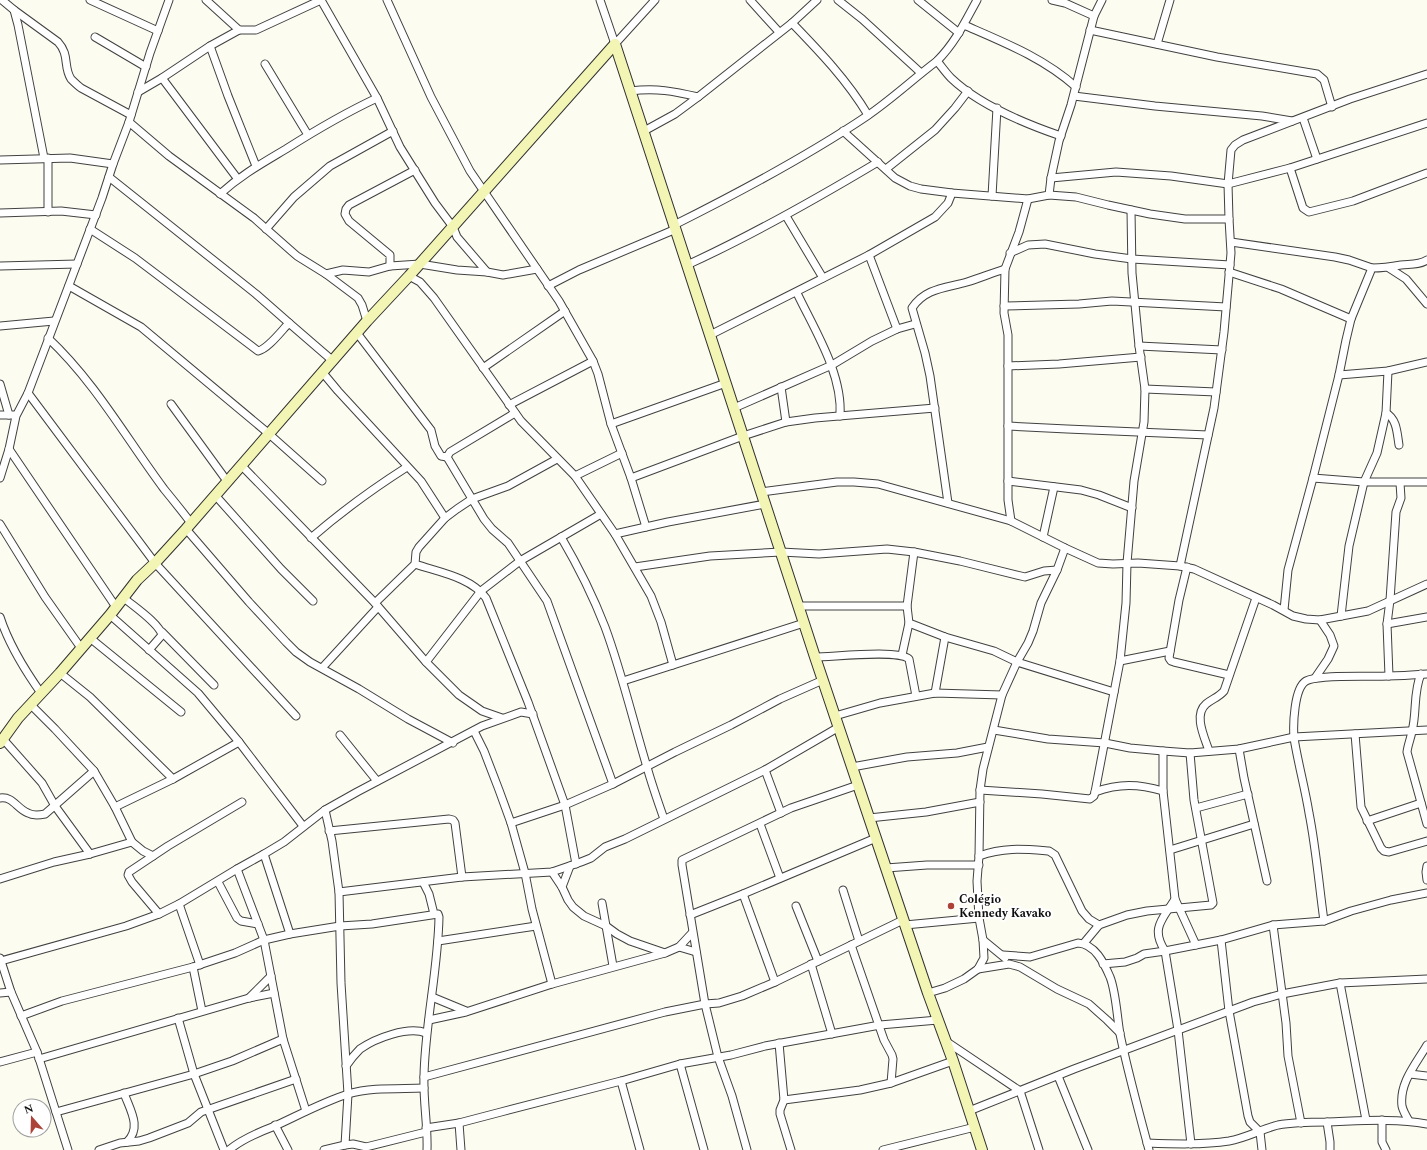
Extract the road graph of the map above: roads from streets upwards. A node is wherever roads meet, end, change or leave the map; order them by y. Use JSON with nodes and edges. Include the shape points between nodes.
{"nodes":[{"id":1,"x":2,"y":0,"type":"edge"},
{"id":2,"x":90,"y":0,"type":"edge"},
{"id":3,"x":169,"y":0,"type":"edge"},
{"id":4,"x":206,"y":0,"type":"edge"},
{"id":5,"x":321,"y":0,"type":"edge"},
{"id":6,"x":387,"y":0,"type":"edge"},
{"id":7,"x":600,"y":0,"type":"edge"},
{"id":8,"x":656,"y":0,"type":"edge"},
{"id":9,"x":750,"y":0,"type":"edge"},
{"id":10,"x":817,"y":0,"type":"edge"},
{"id":11,"x":838,"y":0,"type":"edge"},
{"id":12,"x":918,"y":0,"type":"edge"},
{"id":13,"x":1052,"y":0,"type":"edge"},
{"id":14,"x":1102,"y":0,"type":"edge"},
{"id":15,"x":1170,"y":0,"type":"edge"},
{"id":16,"x":975,"y":1,"type":"edge"},
{"id":17,"x":14,"y":10,"type":"junction"},
{"id":18,"x":1094,"y":16,"type":"junction"},
{"id":19,"x":792,"y":22,"type":"junction"},
{"id":20,"x":964,"y":25,"type":"junction"},
{"id":21,"x":239,"y":30,"type":"junction"},
{"id":22,"x":1090,"y":30,"type":"junction"},
{"id":23,"x":158,"y":31,"type":"junction"},
{"id":24,"x":779,"y":32,"type":"junction"},
{"id":25,"x":959,"y":34,"type":"junction"},
{"id":26,"x":95,"y":37,"type":"dead end"},
{"id":27,"x":615,"y":44,"type":"junction"},
{"id":28,"x":1156,"y":44,"type":"junction"},
{"id":29,"x":210,"y":46,"type":"junction"},
{"id":30,"x":937,"y":62,"type":"junction"},
{"id":31,"x":265,"y":64,"type":"dead end"},
{"id":32,"x":146,"y":67,"type":"junction"},
{"id":33,"x":921,"y":73,"type":"junction"},
{"id":34,"x":1427,"y":74,"type":"edge"},
{"id":35,"x":162,"y":78,"type":"junction"},
{"id":36,"x":1076,"y":87,"type":"junction"},
{"id":37,"x":630,"y":91,"type":"junction"},
{"id":38,"x":968,"y":91,"type":"junction"},
{"id":39,"x":138,"y":92,"type":"junction"},
{"id":40,"x":1074,"y":96,"type":"junction"},
{"id":41,"x":698,"y":97,"type":"junction"},
{"id":42,"x":377,"y":98,"type":"junction"},
{"id":43,"x":1332,"y":106,"type":"junction"},
{"id":44,"x":997,"y":108,"type":"junction"},
{"id":45,"x":868,"y":115,"type":"junction"},
{"id":46,"x":1303,"y":118,"type":"junction"},
{"id":47,"x":130,"y":119,"type":"junction"},
{"id":48,"x":1293,"y":121,"type":"junction"},
{"id":49,"x":1427,"y":123,"type":"edge"},
{"id":50,"x":392,"y":131,"type":"junction"},
{"id":51,"x":644,"y":131,"type":"junction"},
{"id":52,"x":844,"y":131,"type":"junction"},
{"id":53,"x":308,"y":135,"type":"junction"},
{"id":54,"x":1061,"y":136,"type":"junction"},
{"id":55,"x":46,"y":158,"type":"junction"},
{"id":56,"x":1317,"y":159,"type":"junction"},
{"id":57,"x":0,"y":160,"type":"edge"},
{"id":58,"x":878,"y":162,"type":"junction"},
{"id":59,"x":113,"y":164,"type":"junction"},
{"id":60,"x":256,"y":166,"type":"junction"},
{"id":61,"x":1290,"y":168,"type":"junction"},
{"id":62,"x":886,"y":169,"type":"junction"},
{"id":63,"x":415,"y":170,"type":"junction"},
{"id":64,"x":1427,"y":173,"type":"edge"},
{"id":65,"x":109,"y":177,"type":"junction"},
{"id":66,"x":237,"y":178,"type":"junction"},
{"id":67,"x":1051,"y":178,"type":"junction"},
{"id":68,"x":1228,"y":184,"type":"junction"},
{"id":69,"x":485,"y":191,"type":"junction"},
{"id":70,"x":952,"y":193,"type":"junction"},
{"id":71,"x":220,"y":194,"type":"junction"},
{"id":72,"x":1049,"y":195,"type":"junction"},
{"id":73,"x":992,"y":196,"type":"junction"},
{"id":74,"x":1028,"y":199,"type":"junction"},
{"id":75,"x":1131,"y":210,"type":"junction"},
{"id":76,"x":0,"y":212,"type":"edge"},
{"id":77,"x":48,"y":212,"type":"junction"},
{"id":78,"x":96,"y":215,"type":"junction"},
{"id":79,"x":786,"y":216,"type":"junction"},
{"id":80,"x":1229,"y":219,"type":"junction"},
{"id":81,"x":453,"y":227,"type":"junction"},
{"id":82,"x":675,"y":227,"type":"junction"},
{"id":83,"x":90,"y":229,"type":"junction"},
{"id":84,"x":266,"y":229,"type":"junction"},
{"id":85,"x":1231,"y":242,"type":"junction"},
{"id":86,"x":1010,"y":253,"type":"junction"},
{"id":87,"x":869,"y":255,"type":"junction"},
{"id":88,"x":1132,"y":259,"type":"junction"},
{"id":89,"x":1427,"y":260,"type":"edge"},
{"id":90,"x":77,"y":264,"type":"junction"},
{"id":91,"x":420,"y":264,"type":"junction"},
{"id":92,"x":687,"y":264,"type":"junction"},
{"id":93,"x":0,"y":266,"type":"edge"},
{"id":94,"x":390,"y":266,"type":"junction"},
{"id":95,"x":1372,"y":268,"type":"junction"},
{"id":96,"x":1389,"y":268,"type":"junction"},
{"id":97,"x":536,"y":269,"type":"junction"},
{"id":98,"x":1005,"y":269,"type":"junction"},
{"id":99,"x":1230,"y":269,"type":"junction"},
{"id":100,"x":487,"y":272,"type":"junction"},
{"id":101,"x":326,"y":274,"type":"junction"},
{"id":102,"x":409,"y":276,"type":"junction"},
{"id":103,"x":823,"y":278,"type":"junction"},
{"id":104,"x":69,"y":286,"type":"junction"},
{"id":105,"x":548,"y":286,"type":"junction"},
{"id":106,"x":797,"y":293,"type":"junction"},
{"id":107,"x":1135,"y":302,"type":"junction"},
{"id":108,"x":1427,"y":304,"type":"edge"},
{"id":109,"x":1004,"y":306,"type":"junction"},
{"id":110,"x":1226,"y":307,"type":"junction"},
{"id":111,"x":565,"y":312,"type":"junction"},
{"id":112,"x":1351,"y":319,"type":"junction"},
{"id":113,"x":54,"y":321,"type":"junction"},
{"id":114,"x":367,"y":321,"type":"junction"},
{"id":115,"x":289,"y":323,"type":"junction"},
{"id":116,"x":915,"y":324,"type":"junction"},
{"id":117,"x":0,"y":326,"type":"edge"},
{"id":118,"x":897,"y":330,"type":"junction"},
{"id":119,"x":357,"y":333,"type":"junction"},
{"id":120,"x":710,"y":335,"type":"junction"},
{"id":121,"x":48,"y":338,"type":"junction"},
{"id":122,"x":1139,"y":346,"type":"junction"},
{"id":123,"x":1222,"y":350,"type":"junction"},
{"id":124,"x":1141,"y":357,"type":"junction"},
{"id":125,"x":333,"y":361,"type":"junction"},
{"id":126,"x":593,"y":361,"type":"junction"},
{"id":127,"x":1427,"y":362,"type":"edge"},
{"id":128,"x":832,"y":365,"type":"junction"},
{"id":129,"x":1008,"y":366,"type":"junction"},
{"id":130,"x":483,"y":368,"type":"junction"},
{"id":131,"x":1388,"y":371,"type":"junction"},
{"id":132,"x":323,"y":373,"type":"junction"},
{"id":133,"x":1339,"y":375,"type":"junction"},
{"id":134,"x":726,"y":383,"type":"junction"},
{"id":135,"x":0,"y":384,"type":"edge"},
{"id":136,"x":781,"y":387,"type":"junction"},
{"id":137,"x":1145,"y":389,"type":"junction"},
{"id":138,"x":1216,"y":392,"type":"junction"},
{"id":139,"x":28,"y":393,"type":"junction"},
{"id":140,"x":171,"y":404,"type":"dead end"},
{"id":141,"x":508,"y":405,"type":"junction"},
{"id":142,"x":734,"y":408,"type":"junction"},
{"id":143,"x":935,"y":408,"type":"junction"},
{"id":144,"x":515,"y":413,"type":"junction"},
{"id":145,"x":1386,"y":413,"type":"junction"},
{"id":146,"x":0,"y":415,"type":"edge"},
{"id":147,"x":13,"y":415,"type":"junction"},
{"id":148,"x":840,"y":416,"type":"junction"},
{"id":149,"x":786,"y":422,"type":"junction"},
{"id":150,"x":611,"y":424,"type":"junction"},
{"id":151,"x":1008,"y":426,"type":"junction"},
{"id":152,"x":1144,"y":432,"type":"junction"},
{"id":153,"x":268,"y":433,"type":"junction"},
{"id":154,"x":1208,"y":434,"type":"junction"},
{"id":155,"x":743,"y":436,"type":"junction"},
{"id":156,"x":1399,"y":445,"type":"dead end"},
{"id":157,"x":9,"y":449,"type":"junction"},
{"id":158,"x":622,"y":453,"type":"junction"},
{"id":159,"x":446,"y":457,"type":"junction"},
{"id":160,"x":557,"y":459,"type":"junction"},
{"id":161,"x":241,"y":465,"type":"junction"},
{"id":162,"x":407,"y":467,"type":"junction"},
{"id":163,"x":575,"y":476,"type":"junction"},
{"id":164,"x":0,"y":478,"type":"edge"},
{"id":165,"x":631,"y":478,"type":"junction"},
{"id":166,"x":1313,"y":478,"type":"junction"},
{"id":167,"x":227,"y":481,"type":"junction"},
{"id":168,"x":322,"y":481,"type":"dead end"},
{"id":169,"x":1008,"y":481,"type":"junction"},
{"id":170,"x":1364,"y":482,"type":"junction"},
{"id":171,"x":1427,"y":482,"type":"edge"},
{"id":172,"x":1400,"y":483,"type":"junction"},
{"id":173,"x":1054,"y":487,"type":"junction"},
{"id":174,"x":761,"y":492,"type":"junction"},
{"id":175,"x":215,"y":495,"type":"junction"},
{"id":176,"x":472,"y":500,"type":"junction"},
{"id":177,"x":948,"y":503,"type":"junction"},
{"id":178,"x":765,"y":504,"type":"junction"},
{"id":179,"x":1132,"y":508,"type":"junction"},
{"id":180,"x":601,"y":514,"type":"junction"},
{"id":181,"x":445,"y":518,"type":"junction"},
{"id":182,"x":1011,"y":521,"type":"junction"},
{"id":183,"x":0,"y":524,"type":"edge"},
{"id":184,"x":188,"y":526,"type":"junction"},
{"id":185,"x":646,"y":527,"type":"junction"},
{"id":186,"x":615,"y":534,"type":"junction"},
{"id":187,"x":562,"y":537,"type":"junction"},
{"id":188,"x":1043,"y":537,"type":"junction"},
{"id":189,"x":311,"y":538,"type":"junction"},
{"id":190,"x":1066,"y":548,"type":"junction"},
{"id":191,"x":781,"y":552,"type":"junction"},
{"id":192,"x":914,"y":552,"type":"junction"},
{"id":193,"x":520,"y":561,"type":"junction"},
{"id":194,"x":155,"y":563,"type":"junction"},
{"id":195,"x":1127,"y":563,"type":"junction"},
{"id":196,"x":415,"y":564,"type":"junction"},
{"id":197,"x":1183,"y":566,"type":"junction"},
{"id":198,"x":635,"y":568,"type":"junction"},
{"id":199,"x":1057,"y":570,"type":"junction"},
{"id":200,"x":1427,"y":584,"type":"edge"},
{"id":201,"x":481,"y":591,"type":"junction"},
{"id":202,"x":124,"y":598,"type":"junction"},
{"id":203,"x":1256,"y":598,"type":"junction"},
{"id":204,"x":1390,"y":600,"type":"junction"},
{"id":205,"x":313,"y":601,"type":"dead end"},
{"id":206,"x":376,"y":605,"type":"junction"},
{"id":207,"x":799,"y":606,"type":"junction"},
{"id":208,"x":907,"y":606,"type":"junction"},
{"id":209,"x":1284,"y":610,"type":"junction"},
{"id":210,"x":113,"y":611,"type":"junction"},
{"id":211,"x":1341,"y":616,"type":"junction"},
{"id":212,"x":0,"y":617,"type":"edge"},
{"id":213,"x":1427,"y":618,"type":"edge"},
{"id":214,"x":1320,"y":620,"type":"junction"},
{"id":215,"x":804,"y":623,"type":"junction"},
{"id":216,"x":909,"y":623,"type":"junction"},
{"id":217,"x":1387,"y":624,"type":"junction"},
{"id":218,"x":162,"y":632,"type":"junction"},
{"id":219,"x":945,"y":637,"type":"junction"},
{"id":220,"x":90,"y":638,"type":"junction"},
{"id":221,"x":81,"y":648,"type":"junction"},
{"id":222,"x":149,"y":650,"type":"junction"},
{"id":223,"x":1170,"y":651,"type":"junction"},
{"id":224,"x":902,"y":654,"type":"junction"},
{"id":225,"x":815,"y":657,"type":"junction"},
{"id":226,"x":1120,"y":661,"type":"junction"},
{"id":227,"x":426,"y":662,"type":"junction"},
{"id":228,"x":1017,"y":662,"type":"junction"},
{"id":229,"x":673,"y":665,"type":"junction"},
{"id":230,"x":322,"y":668,"type":"junction"},
{"id":231,"x":60,"y":673,"type":"junction"},
{"id":232,"x":1424,"y":674,"type":"edge"},
{"id":233,"x":1230,"y":675,"type":"junction"},
{"id":234,"x":1390,"y":676,"type":"junction"},
{"id":235,"x":1315,"y":678,"type":"junction"},
{"id":236,"x":823,"y":680,"type":"junction"},
{"id":237,"x":623,"y":681,"type":"junction"},
{"id":238,"x":214,"y":685,"type":"dead end"},
{"id":239,"x":1114,"y":692,"type":"junction"},
{"id":240,"x":41,"y":693,"type":"junction"},
{"id":241,"x":935,"y":693,"type":"junction"},
{"id":242,"x":1002,"y":695,"type":"junction"},
{"id":243,"x":916,"y":696,"type":"junction"},
{"id":244,"x":528,"y":702,"type":"junction"},
{"id":245,"x":30,"y":704,"type":"junction"},
{"id":246,"x":182,"y":712,"type":"dead end"},
{"id":247,"x":521,"y":712,"type":"junction"},
{"id":248,"x":533,"y":714,"type":"junction"},
{"id":249,"x":296,"y":716,"type":"dead end"},
{"id":250,"x":835,"y":716,"type":"junction"},
{"id":251,"x":502,"y":718,"type":"junction"},
{"id":252,"x":839,"y":727,"type":"junction"},
{"id":253,"x":994,"y":730,"type":"junction"},
{"id":254,"x":1427,"y":730,"type":"edge"},
{"id":255,"x":474,"y":731,"type":"junction"},
{"id":256,"x":1412,"y":731,"type":"junction"},
{"id":257,"x":1355,"y":734,"type":"junction"},
{"id":258,"x":340,"y":735,"type":"dead end"},
{"id":259,"x":1294,"y":737,"type":"junction"},
{"id":260,"x":1,"y":741,"type":"edge"},
{"id":261,"x":239,"y":742,"type":"junction"},
{"id":262,"x":452,"y":743,"type":"junction"},
{"id":263,"x":1105,"y":743,"type":"junction"},
{"id":264,"x":988,"y":747,"type":"junction"},
{"id":265,"x":1239,"y":749,"type":"junction"},
{"id":266,"x":1163,"y":751,"type":"junction"},
{"id":267,"x":1209,"y":751,"type":"junction"},
{"id":268,"x":1190,"y":753,"type":"junction"},
{"id":269,"x":647,"y":767,"type":"junction"},
{"id":270,"x":852,"y":767,"type":"junction"},
{"id":271,"x":765,"y":770,"type":"junction"},
{"id":272,"x":94,"y":771,"type":"junction"},
{"id":273,"x":173,"y":779,"type":"junction"},
{"id":274,"x":377,"y":781,"type":"junction"},
{"id":275,"x":613,"y":784,"type":"junction"},
{"id":276,"x":858,"y":786,"type":"junction"},
{"id":277,"x":980,"y":790,"type":"junction"},
{"id":278,"x":1163,"y":791,"type":"junction"},
{"id":279,"x":1095,"y":792,"type":"junction"},
{"id":280,"x":1248,"y":794,"type":"junction"},
{"id":281,"x":0,"y":798,"type":"edge"},
{"id":282,"x":242,"y":802,"type":"dead end"},
{"id":283,"x":980,"y":802,"type":"junction"},
{"id":284,"x":1421,"y":803,"type":"junction"},
{"id":285,"x":565,"y":805,"type":"junction"},
{"id":286,"x":55,"y":806,"type":"junction"},
{"id":287,"x":115,"y":808,"type":"junction"},
{"id":288,"x":1196,"y":808,"type":"junction"},
{"id":289,"x":325,"y":810,"type":"junction"},
{"id":290,"x":781,"y":813,"type":"junction"},
{"id":291,"x":869,"y":818,"type":"junction"},
{"id":292,"x":664,"y":819,"type":"junction"},
{"id":293,"x":1367,"y":821,"type":"junction"},
{"id":294,"x":511,"y":823,"type":"junction"},
{"id":295,"x":760,"y":824,"type":"junction"},
{"id":296,"x":1254,"y":824,"type":"junction"},
{"id":297,"x":1427,"y":824,"type":"edge"},
{"id":298,"x":303,"y":826,"type":"junction"},
{"id":299,"x":329,"y":831,"type":"junction"},
{"id":300,"x":876,"y":838,"type":"junction"},
{"id":301,"x":1202,"y":840,"type":"junction"},
{"id":302,"x":1427,"y":841,"type":"edge"},
{"id":303,"x":132,"y":842,"type":"junction"},
{"id":304,"x":1170,"y":850,"type":"junction"},
{"id":305,"x":90,"y":854,"type":"junction"},
{"id":306,"x":264,"y":854,"type":"junction"},
{"id":307,"x":153,"y":856,"type":"junction"},
{"id":308,"x":979,"y":856,"type":"junction"},
{"id":309,"x":573,"y":865,"type":"junction"},
{"id":310,"x":979,"y":865,"type":"junction"},
{"id":311,"x":1427,"y":866,"type":"edge"},
{"id":312,"x":886,"y":868,"type":"junction"},
{"id":313,"x":237,"y":869,"type":"junction"},
{"id":314,"x":552,"y":872,"type":"junction"},
{"id":315,"x":525,"y":873,"type":"junction"},
{"id":316,"x":0,"y":878,"type":"edge"},
{"id":317,"x":462,"y":878,"type":"junction"},
{"id":318,"x":780,"y":878,"type":"junction"},
{"id":319,"x":1427,"y":880,"type":"edge"},
{"id":320,"x":1268,"y":881,"type":"dead end"},
{"id":321,"x":218,"y":882,"type":"junction"},
{"id":322,"x":423,"y":882,"type":"junction"},
{"id":323,"x":562,"y":887,"type":"junction"},
{"id":324,"x":843,"y":890,"type":"dead end"},
{"id":325,"x":339,"y":892,"type":"junction"},
{"id":326,"x":1427,"y":893,"type":"edge"},
{"id":327,"x":743,"y":894,"type":"junction"},
{"id":328,"x":1175,"y":899,"type":"junction"},
{"id":329,"x":602,"y":903,"type":"dead end"},
{"id":330,"x":179,"y":904,"type":"junction"},
{"id":331,"x":796,"y":906,"type":"dead end"},
{"id":332,"x":1178,"y":908,"type":"junction"},
{"id":333,"x":1169,"y":909,"type":"junction"},
{"id":334,"x":159,"y":914,"type":"junction"},
{"id":335,"x":434,"y":914,"type":"junction"},
{"id":336,"x":690,"y":915,"type":"junction"},
{"id":337,"x":979,"y":918,"type":"junction"},
{"id":338,"x":1324,"y":921,"type":"junction"},
{"id":339,"x":904,"y":923,"type":"junction"},
{"id":340,"x":258,"y":924,"type":"junction"},
{"id":341,"x":1273,"y":925,"type":"junction"},
{"id":342,"x":340,"y":926,"type":"junction"},
{"id":343,"x":536,"y":926,"type":"junction"},
{"id":344,"x":606,"y":926,"type":"junction"},
{"id":345,"x":1097,"y":928,"type":"junction"},
{"id":346,"x":692,"y":933,"type":"junction"},
{"id":347,"x":290,"y":934,"type":"junction"},
{"id":348,"x":264,"y":940,"type":"junction"},
{"id":349,"x":983,"y":940,"type":"junction"},
{"id":350,"x":1221,"y":940,"type":"junction"},
{"id":351,"x":438,"y":941,"type":"junction"},
{"id":352,"x":859,"y":941,"type":"junction"},
{"id":353,"x":1084,"y":943,"type":"junction"},
{"id":354,"x":851,"y":945,"type":"junction"},
{"id":355,"x":1196,"y":945,"type":"junction"},
{"id":356,"x":678,"y":947,"type":"junction"},
{"id":357,"x":1166,"y":951,"type":"junction"},
{"id":358,"x":696,"y":952,"type":"junction"},
{"id":359,"x":665,"y":953,"type":"junction"},
{"id":360,"x":1003,"y":955,"type":"junction"},
{"id":361,"x":0,"y":958,"type":"edge"},
{"id":362,"x":814,"y":963,"type":"junction"},
{"id":363,"x":1009,"y":964,"type":"junction"},
{"id":364,"x":1103,"y":964,"type":"junction"},
{"id":365,"x":196,"y":966,"type":"junction"},
{"id":366,"x":613,"y":966,"type":"junction"},
{"id":367,"x":978,"y":969,"type":"junction"},
{"id":368,"x":271,"y":976,"type":"junction"},
{"id":369,"x":1427,"y":979,"type":"edge"},
{"id":370,"x":775,"y":982,"type":"junction"},
{"id":371,"x":1340,"y":983,"type":"junction"},
{"id":372,"x":552,"y":984,"type":"junction"},
{"id":373,"x":12,"y":992,"type":"junction"},
{"id":374,"x":0,"y":993,"type":"edge"},
{"id":375,"x":274,"y":993,"type":"junction"},
{"id":376,"x":928,"y":993,"type":"junction"},
{"id":377,"x":1282,"y":994,"type":"junction"},
{"id":378,"x":432,"y":997,"type":"junction"},
{"id":379,"x":249,"y":998,"type":"junction"},
{"id":380,"x":704,"y":1004,"type":"junction"},
{"id":381,"x":202,"y":1011,"type":"junction"},
{"id":382,"x":1229,"y":1011,"type":"junction"},
{"id":383,"x":466,"y":1012,"type":"junction"},
{"id":384,"x":21,"y":1016,"type":"junction"},
{"id":385,"x":178,"y":1018,"type":"junction"},
{"id":386,"x":429,"y":1020,"type":"junction"},
{"id":387,"x":938,"y":1020,"type":"junction"},
{"id":388,"x":880,"y":1025,"type":"junction"},
{"id":389,"x":1178,"y":1030,"type":"junction"},
{"id":390,"x":426,"y":1033,"type":"junction"},
{"id":391,"x":832,"y":1034,"type":"junction"},
{"id":392,"x":1120,"y":1034,"type":"junction"},
{"id":393,"x":283,"y":1039,"type":"junction"},
{"id":394,"x":947,"y":1042,"type":"junction"},
{"id":395,"x":780,"y":1043,"type":"junction"},
{"id":396,"x":1427,"y":1045,"type":"edge"},
{"id":397,"x":1124,"y":1050,"type":"junction"},
{"id":398,"x":38,"y":1056,"type":"junction"},
{"id":399,"x":718,"y":1058,"type":"junction"},
{"id":400,"x":953,"y":1061,"type":"junction"},
{"id":401,"x":0,"y":1062,"type":"edge"},
{"id":402,"x":680,"y":1064,"type":"junction"},
{"id":403,"x":346,"y":1066,"type":"junction"},
{"id":404,"x":194,"y":1074,"type":"junction"},
{"id":405,"x":1410,"y":1074,"type":"junction"},
{"id":406,"x":1058,"y":1076,"type":"junction"},
{"id":407,"x":1427,"y":1076,"type":"edge"},
{"id":408,"x":424,"y":1077,"type":"junction"},
{"id":409,"x":296,"y":1079,"type":"junction"},
{"id":410,"x":621,"y":1081,"type":"junction"},
{"id":411,"x":891,"y":1083,"type":"junction"},
{"id":412,"x":424,"y":1088,"type":"junction"},
{"id":413,"x":1020,"y":1091,"type":"junction"},
{"id":414,"x":124,"y":1093,"type":"junction"},
{"id":415,"x":348,"y":1094,"type":"junction"},
{"id":416,"x":784,"y":1100,"type":"junction"},
{"id":417,"x":1402,"y":1107,"type":"junction"},
{"id":418,"x":208,"y":1109,"type":"junction"},
{"id":419,"x":306,"y":1111,"type":"junction"},
{"id":420,"x":56,"y":1112,"type":"junction"},
{"id":421,"x":969,"y":1112,"type":"junction"},
{"id":422,"x":1366,"y":1120,"type":"junction"},
{"id":423,"x":1382,"y":1120,"type":"junction"},
{"id":424,"x":1394,"y":1121,"type":"junction"},
{"id":425,"x":1409,"y":1121,"type":"junction"},
{"id":426,"x":1327,"y":1122,"type":"junction"},
{"id":427,"x":459,"y":1123,"type":"junction"},
{"id":428,"x":1301,"y":1123,"type":"junction"},
{"id":429,"x":1427,"y":1124,"type":"edge"},
{"id":430,"x":275,"y":1125,"type":"junction"},
{"id":431,"x":975,"y":1127,"type":"junction"},
{"id":432,"x":426,"y":1130,"type":"junction"},
{"id":433,"x":1260,"y":1132,"type":"junction"},
{"id":434,"x":127,"y":1142,"type":"junction"},
{"id":435,"x":222,"y":1142,"type":"junction"},
{"id":436,"x":1192,"y":1144,"type":"junction"},
{"id":437,"x":345,"y":1146,"type":"junction"},
{"id":438,"x":1148,"y":1147,"type":"edge"},
{"id":439,"x":232,"y":1148,"type":"edge"},
{"id":440,"x":373,"y":1148,"type":"edge"},
{"id":441,"x":68,"y":1150,"type":"edge"},
{"id":442,"x":99,"y":1150,"type":"edge"},
{"id":443,"x":224,"y":1150,"type":"edge"},
{"id":444,"x":288,"y":1150,"type":"edge"},
{"id":445,"x":324,"y":1150,"type":"edge"},
{"id":446,"x":428,"y":1150,"type":"edge"},
{"id":447,"x":461,"y":1150,"type":"edge"},
{"id":448,"x":640,"y":1150,"type":"edge"},
{"id":449,"x":704,"y":1150,"type":"edge"},
{"id":450,"x":747,"y":1150,"type":"edge"},
{"id":451,"x":791,"y":1150,"type":"edge"},
{"id":452,"x":883,"y":1150,"type":"edge"},
{"id":453,"x":982,"y":1150,"type":"edge"},
{"id":454,"x":1039,"y":1150,"type":"edge"},
{"id":455,"x":1088,"y":1150,"type":"edge"},
{"id":456,"x":1262,"y":1150,"type":"edge"},
{"id":457,"x":1330,"y":1150,"type":"edge"},
{"id":458,"x":1386,"y":1150,"type":"edge"}],
"edges":[{"from":1,"to":17,"type":"street"},
{"from":2,"to":23,"type":"street"},
{"from":3,"to":23,"type":"street"},
{"from":4,"to":21,"type":"street"},
{"from":5,"to":21,"type":"street","via":[[256,30]]},
{"from":5,"to":42,"type":"street"},
{"from":6,"to":69,"type":"street","via":[[431,97],[470,171]]},
{"from":7,"to":27,"type":"street"},
{"from":8,"to":27,"type":"street"},
{"from":9,"to":24,"type":"street"},
{"from":10,"to":19,"type":"street"},
{"from":11,"to":33,"type":"street"},
{"from":12,"to":25,"type":"street"},
{"from":13,"to":18,"type":"street"},
{"from":14,"to":18,"type":"street"},
{"from":15,"to":28,"type":"street"},
{"from":16,"to":20,"type":"street"},
{"from":17,"to":47,"type":"street","via":[[63,47],[70,78],[74,82]]},
{"from":17,"to":55,"type":"street"},
{"from":18,"to":22,"type":"street"},
{"from":19,"to":24,"type":"street"},
{"from":19,"to":45,"type":"street","via":[[846,82]]},
{"from":20,"to":25,"type":"street"},
{"from":20,"to":36,"type":"street","via":[[1036,59],[1062,74]]},
{"from":21,"to":29,"type":"street"},
{"from":22,"to":28,"type":"street"},
{"from":22,"to":36,"type":"street"},
{"from":23,"to":32,"type":"street"},
{"from":24,"to":41,"type":"street"},
{"from":25,"to":30,"type":"street"},
{"from":26,"to":32,"type":"street"},
{"from":27,"to":37,"type":"street"},
{"from":27,"to":69,"type":"street"},
{"from":28,"to":43,"type":"street","via":[[1317,74],[1324,80]]},
{"from":29,"to":35,"type":"street"},
{"from":29,"to":60,"type":"street"},
{"from":30,"to":33,"type":"street"},
{"from":30,"to":38,"type":"street"},
{"from":31,"to":53,"type":"street"},
{"from":32,"to":39,"type":"street"},
{"from":33,"to":45,"type":"street"},
{"from":34,"to":43,"type":"street"},
{"from":35,"to":39,"type":"street"},
{"from":35,"to":66,"type":"street"},
{"from":36,"to":40,"type":"street"},
{"from":37,"to":41,"type":"street","via":[[666,90]]},
{"from":37,"to":51,"type":"street"},
{"from":38,"to":44,"type":"street"},
{"from":38,"to":62,"type":"street","via":[[935,130]]},
{"from":39,"to":47,"type":"street"},
{"from":40,"to":48,"type":"street"},
{"from":40,"to":54,"type":"street"},
{"from":41,"to":51,"type":"street","via":[[675,114]]},
{"from":42,"to":50,"type":"street"},
{"from":42,"to":53,"type":"street"},
{"from":43,"to":46,"type":"street"},
{"from":44,"to":54,"type":"street","via":[[1030,125]]},
{"from":44,"to":73,"type":"street"},
{"from":45,"to":52,"type":"street"},
{"from":46,"to":48,"type":"street"},
{"from":46,"to":56,"type":"street"},
{"from":47,"to":59,"type":"street"},
{"from":47,"to":71,"type":"street","via":[[169,156]]},
{"from":48,"to":68,"type":"street","via":[[1243,140],[1233,147]]},
{"from":49,"to":56,"type":"street"},
{"from":50,"to":63,"type":"street"},
{"from":50,"to":84,"type":"street","via":[[330,166],[294,197]]},
{"from":51,"to":82,"type":"street"},
{"from":52,"to":58,"type":"street"},
{"from":52,"to":82,"type":"street"},
{"from":53,"to":60,"type":"street"},
{"from":54,"to":67,"type":"street"},
{"from":55,"to":57,"type":"street"},
{"from":55,"to":59,"type":"street","via":[[82,158]]},
{"from":55,"to":77,"type":"street"},
{"from":56,"to":61,"type":"street"},
{"from":58,"to":62,"type":"street"},
{"from":58,"to":79,"type":"street"},
{"from":59,"to":65,"type":"street"},
{"from":60,"to":66,"type":"street"},
{"from":61,"to":64,"type":"street","via":[[1302,205],[1309,212],[1353,201]]},
{"from":61,"to":68,"type":"street"},
{"from":62,"to":70,"type":"street","via":[[895,178],[910,186]]},
{"from":63,"to":81,"type":"street"},
{"from":63,"to":94,"type":"street","via":[[349,205],[346,209],[345,214],[349,221],[390,255]]},
{"from":65,"to":78,"type":"street"},
{"from":65,"to":115,"type":"street"},
{"from":66,"to":71,"type":"street"},
{"from":67,"to":68,"type":"street","via":[[1116,172]]},
{"from":67,"to":72,"type":"street"},
{"from":68,"to":80,"type":"street"},
{"from":69,"to":81,"type":"street"},
{"from":69,"to":97,"type":"street"},
{"from":70,"to":73,"type":"street"},
{"from":70,"to":87,"type":"street","via":[[948,203],[935,217]]},
{"from":71,"to":84,"type":"street"},
{"from":72,"to":74,"type":"street"},
{"from":72,"to":75,"type":"street","via":[[1076,197]]},
{"from":73,"to":74,"type":"street"},
{"from":74,"to":86,"type":"street"},
{"from":75,"to":80,"type":"street","via":[[1185,219]]},
{"from":75,"to":88,"type":"street"},
{"from":76,"to":77,"type":"street"},
{"from":77,"to":78,"type":"street"},
{"from":78,"to":83,"type":"street"},
{"from":79,"to":92,"type":"street"},
{"from":79,"to":103,"type":"street"},
{"from":80,"to":85,"type":"street"},
{"from":81,"to":91,"type":"street"},
{"from":81,"to":100,"type":"street","via":[[457,237]]},
{"from":82,"to":92,"type":"street"},
{"from":82,"to":105,"type":"street"},
{"from":83,"to":90,"type":"street"},
{"from":83,"to":115,"type":"street","via":[[135,258],[258,350],[266,346]]},
{"from":84,"to":101,"type":"street","via":[[297,256]]},
{"from":85,"to":95,"type":"street","via":[[1335,257]]},
{"from":85,"to":99,"type":"street"},
{"from":86,"to":88,"type":"street","via":[[1028,245],[1045,244]]},
{"from":86,"to":98,"type":"street"},
{"from":87,"to":103,"type":"street"},
{"from":87,"to":118,"type":"street"},
{"from":88,"to":99,"type":"street"},
{"from":88,"to":107,"type":"street"},
{"from":89,"to":96,"type":"street","via":[[1418,264]]},
{"from":90,"to":93,"type":"street"},
{"from":90,"to":104,"type":"street"},
{"from":91,"to":94,"type":"street"},
{"from":91,"to":100,"type":"street"},
{"from":91,"to":102,"type":"street"},
{"from":92,"to":120,"type":"street"},
{"from":94,"to":101,"type":"street","via":[[369,272],[343,270]]},
{"from":95,"to":96,"type":"street"},
{"from":95,"to":112,"type":"street"},
{"from":96,"to":108,"type":"street","via":[[1406,279]]},
{"from":97,"to":100,"type":"street","via":[[503,275]]},
{"from":97,"to":105,"type":"street"},
{"from":98,"to":109,"type":"street"},
{"from":98,"to":116,"type":"street","via":[[932,290],[916,301],[912,308]]},
{"from":99,"to":110,"type":"street"},
{"from":99,"to":112,"type":"street"},
{"from":101,"to":114,"type":"street","via":[[358,298]]},
{"from":102,"to":114,"type":"street"},
{"from":102,"to":130,"type":"street","via":[[420,282],[434,298]]},
{"from":103,"to":106,"type":"street"},
{"from":104,"to":113,"type":"street"},
{"from":104,"to":153,"type":"street","via":[[141,327]]},
{"from":105,"to":111,"type":"street"},
{"from":106,"to":120,"type":"street"},
{"from":106,"to":128,"type":"street"},
{"from":107,"to":109,"type":"street","via":[[1112,300],[1079,304]]},
{"from":107,"to":110,"type":"street"},
{"from":107,"to":122,"type":"street"},
{"from":109,"to":129,"type":"street","via":[[1008,335]]},
{"from":110,"to":123,"type":"street"},
{"from":111,"to":126,"type":"street"},
{"from":111,"to":130,"type":"street"},
{"from":112,"to":133,"type":"street"},
{"from":113,"to":117,"type":"street"},
{"from":113,"to":121,"type":"street"},
{"from":114,"to":119,"type":"street"},
{"from":115,"to":125,"type":"street"},
{"from":116,"to":118,"type":"street"},
{"from":116,"to":143,"type":"street","via":[[925,353]]},
{"from":118,"to":128,"type":"street","via":[[872,341]]},
{"from":119,"to":125,"type":"street"},
{"from":119,"to":159,"type":"street","via":[[432,430],[441,456]]},
{"from":120,"to":134,"type":"street"},
{"from":121,"to":139,"type":"street"},
{"from":121,"to":184,"type":"street","via":[[98,394]]},
{"from":122,"to":123,"type":"street"},
{"from":122,"to":124,"type":"street"},
{"from":123,"to":138,"type":"street"},
{"from":124,"to":129,"type":"street"},
{"from":124,"to":137,"type":"street"},
{"from":125,"to":132,"type":"street"},
{"from":126,"to":141,"type":"street"},
{"from":126,"to":150,"type":"street"},
{"from":127,"to":131,"type":"street"},
{"from":128,"to":136,"type":"street"},
{"from":128,"to":148,"type":"street","via":[[841,405]]},
{"from":129,"to":151,"type":"street"},
{"from":130,"to":141,"type":"street"},
{"from":131,"to":133,"type":"street"},
{"from":131,"to":145,"type":"street"},
{"from":132,"to":153,"type":"street"},
{"from":132,"to":162,"type":"street"},
{"from":133,"to":166,"type":"street"},
{"from":134,"to":142,"type":"street"},
{"from":134,"to":150,"type":"street"},
{"from":135,"to":147,"type":"street"},
{"from":136,"to":142,"type":"street"},
{"from":136,"to":149,"type":"street"},
{"from":137,"to":138,"type":"street"},
{"from":137,"to":152,"type":"street"},
{"from":138,"to":154,"type":"street"},
{"from":139,"to":147,"type":"street"},
{"from":139,"to":194,"type":"street"},
{"from":140,"to":167,"type":"street"},
{"from":141,"to":144,"type":"street"},
{"from":142,"to":155,"type":"street"},
{"from":143,"to":148,"type":"street"},
{"from":143,"to":177,"type":"street"},
{"from":144,"to":159,"type":"street","via":[[450,452]]},
{"from":144,"to":160,"type":"street"},
{"from":145,"to":156,"type":"street","via":[[1394,420]]},
{"from":145,"to":170,"type":"street","via":[[1378,453]]},
{"from":146,"to":147,"type":"street"},
{"from":147,"to":157,"type":"street"},
{"from":148,"to":149,"type":"street"},
{"from":149,"to":155,"type":"street"},
{"from":150,"to":158,"type":"street"},
{"from":151,"to":152,"type":"street"},
{"from":151,"to":169,"type":"street"},
{"from":152,"to":154,"type":"street"},
{"from":152,"to":179,"type":"street"},
{"from":153,"to":161,"type":"street"},
{"from":153,"to":168,"type":"street"},
{"from":154,"to":197,"type":"street"},
{"from":155,"to":165,"type":"street"},
{"from":155,"to":174,"type":"street"},
{"from":157,"to":164,"type":"street"},
{"from":157,"to":210,"type":"street"},
{"from":158,"to":163,"type":"street"},
{"from":158,"to":165,"type":"street"},
{"from":159,"to":176,"type":"street"},
{"from":160,"to":163,"type":"street"},
{"from":160,"to":176,"type":"street","via":[[508,486]]},
{"from":161,"to":167,"type":"street"},
{"from":161,"to":189,"type":"street"},
{"from":162,"to":181,"type":"street","via":[[421,481]]},
{"from":162,"to":189,"type":"street","via":[[329,522]]},
{"from":163,"to":180,"type":"street"},
{"from":165,"to":185,"type":"street"},
{"from":166,"to":170,"type":"street"},
{"from":166,"to":209,"type":"street","via":[[1288,570]]},
{"from":167,"to":175,"type":"street"},
{"from":169,"to":173,"type":"street"},
{"from":169,"to":182,"type":"street"},
{"from":170,"to":172,"type":"street"},
{"from":170,"to":211,"type":"street","via":[[1349,546]]},
{"from":171,"to":172,"type":"street"},
{"from":172,"to":204,"type":"street","via":[[1401,498],[1396,512]]},
{"from":173,"to":179,"type":"street","via":[[1081,490]]},
{"from":173,"to":188,"type":"street"},
{"from":174,"to":177,"type":"street","via":[[854,482],[892,486]]},
{"from":174,"to":178,"type":"street"},
{"from":175,"to":184,"type":"street"},
{"from":175,"to":205,"type":"street"},
{"from":176,"to":181,"type":"street"},
{"from":176,"to":193,"type":"street","via":[[492,529],[508,543]]},
{"from":177,"to":182,"type":"street"},
{"from":178,"to":185,"type":"street"},
{"from":178,"to":191,"type":"street"},
{"from":179,"to":195,"type":"street"},
{"from":180,"to":186,"type":"street"},
{"from":180,"to":187,"type":"street"},
{"from":181,"to":196,"type":"street","via":[[419,547]]},
{"from":182,"to":188,"type":"street"},
{"from":183,"to":221,"type":"street","via":[[45,597]]},
{"from":184,"to":194,"type":"street"},
{"from":184,"to":230,"type":"street","via":[[286,642],[306,659]]},
{"from":185,"to":186,"type":"street"},
{"from":186,"to":198,"type":"street"},
{"from":187,"to":193,"type":"street"},
{"from":187,"to":237,"type":"street","via":[[594,601]]},
{"from":188,"to":190,"type":"street"},
{"from":189,"to":206,"type":"street"},
{"from":190,"to":195,"type":"street","via":[[1098,562]]},
{"from":190,"to":199,"type":"street"},
{"from":191,"to":192,"type":"street","via":[[819,554],[887,549]]},
{"from":191,"to":198,"type":"street","via":[[710,556]]},
{"from":191,"to":207,"type":"street"},
{"from":192,"to":199,"type":"street","via":[[1025,577]]},
{"from":192,"to":208,"type":"street"},
{"from":193,"to":201,"type":"street"},
{"from":193,"to":275,"type":"street","via":[[550,608]]},
{"from":194,"to":202,"type":"street","via":[[137,580]]},
{"from":194,"to":249,"type":"street"},
{"from":195,"to":197,"type":"street"},
{"from":195,"to":226,"type":"street"},
{"from":196,"to":201,"type":"street","via":[[459,579]]},
{"from":196,"to":206,"type":"street"},
{"from":197,"to":203,"type":"street","via":[[1204,573]]},
{"from":197,"to":223,"type":"street"},
{"from":198,"to":229,"type":"street","via":[[651,596]]},
{"from":199,"to":228,"type":"street","via":[[1041,603],[1028,643]]},
{"from":200,"to":204,"type":"street"},
{"from":201,"to":227,"type":"street"},
{"from":201,"to":244,"type":"street","via":[[490,607]]},
{"from":202,"to":210,"type":"street"},
{"from":202,"to":218,"type":"street"},
{"from":203,"to":209,"type":"street"},
{"from":203,"to":233,"type":"street"},
{"from":204,"to":211,"type":"street","via":[[1368,611]]},
{"from":204,"to":217,"type":"street"},
{"from":206,"to":227,"type":"street"},
{"from":206,"to":230,"type":"street"},
{"from":207,"to":208,"type":"street"},
{"from":207,"to":215,"type":"street"},
{"from":208,"to":216,"type":"street"},
{"from":209,"to":214,"type":"street","via":[[1294,616]]},
{"from":210,"to":220,"type":"street"},
{"from":210,"to":222,"type":"street"},
{"from":211,"to":214,"type":"street"},
{"from":212,"to":240,"type":"street","via":[[17,656]]},
{"from":213,"to":217,"type":"street"},
{"from":214,"to":235,"type":"street","via":[[1334,646]]},
{"from":215,"to":225,"type":"street"},
{"from":215,"to":229,"type":"street"},
{"from":216,"to":219,"type":"street"},
{"from":216,"to":224,"type":"street"},
{"from":217,"to":234,"type":"street"},
{"from":218,"to":222,"type":"street"},
{"from":218,"to":238,"type":"street"},
{"from":219,"to":228,"type":"street","via":[[994,651]]},
{"from":219,"to":241,"type":"street"},
{"from":220,"to":221,"type":"street"},
{"from":220,"to":246,"type":"street"},
{"from":221,"to":231,"type":"street"},
{"from":222,"to":261,"type":"street","via":[[198,693]]},
{"from":223,"to":226,"type":"street"},
{"from":223,"to":233,"type":"street","via":[[1171,661]]},
{"from":224,"to":225,"type":"street"},
{"from":224,"to":243,"type":"street","via":[[909,659]]},
{"from":225,"to":236,"type":"street"},
{"from":226,"to":239,"type":"street"},
{"from":227,"to":251,"type":"street","via":[[470,704]]},
{"from":228,"to":239,"type":"street"},
{"from":228,"to":242,"type":"street"},
{"from":229,"to":237,"type":"street"},
{"from":230,"to":262,"type":"street"},
{"from":231,"to":240,"type":"street"},
{"from":231,"to":273,"type":"street","via":[[90,697]]},
{"from":232,"to":234,"type":"street"},
{"from":232,"to":256,"type":"street","via":[[1418,686]]},
{"from":233,"to":267,"type":"street","via":[[1224,691],[1207,703],[1200,712]]},
{"from":234,"to":235,"type":"street"},
{"from":235,"to":259,"type":"street","via":[[1305,682],[1297,695]]},
{"from":236,"to":250,"type":"street"},
{"from":236,"to":269,"type":"street","via":[[780,699]]},
{"from":237,"to":269,"type":"street"},
{"from":239,"to":263,"type":"street"},
{"from":240,"to":245,"type":"street"},
{"from":241,"to":242,"type":"street"},
{"from":241,"to":243,"type":"street"},
{"from":242,"to":253,"type":"street"},
{"from":243,"to":250,"type":"street"},
{"from":244,"to":247,"type":"street"},
{"from":244,"to":248,"type":"street"},
{"from":245,"to":260,"type":"street"},
{"from":245,"to":272,"type":"street"},
{"from":247,"to":248,"type":"street"},
{"from":247,"to":251,"type":"street"},
{"from":248,"to":285,"type":"street"},
{"from":250,"to":252,"type":"street"},
{"from":251,"to":255,"type":"street"},
{"from":252,"to":270,"type":"street"},
{"from":252,"to":271,"type":"street"},
{"from":253,"to":263,"type":"street","via":[[1048,739]]},
{"from":253,"to":264,"type":"street"},
{"from":254,"to":256,"type":"street"},
{"from":255,"to":262,"type":"street"},
{"from":255,"to":294,"type":"street"},
{"from":256,"to":257,"type":"street"},
{"from":256,"to":284,"type":"street","via":[[1407,752]]},
{"from":257,"to":259,"type":"street"},
{"from":257,"to":293,"type":"street","via":[[1360,799]]},
{"from":258,"to":274,"type":"street"},
{"from":259,"to":265,"type":"street"},
{"from":259,"to":338,"type":"street","via":[[1310,814]]},
{"from":260,"to":286,"type":"street","via":[[42,783]]},
{"from":261,"to":273,"type":"street"},
{"from":261,"to":298,"type":"street"},
{"from":262,"to":274,"type":"street"},
{"from":263,"to":266,"type":"street"},
{"from":263,"to":279,"type":"street"},
{"from":264,"to":270,"type":"street"},
{"from":264,"to":277,"type":"street"},
{"from":265,"to":267,"type":"street"},
{"from":265,"to":280,"type":"street"},
{"from":266,"to":268,"type":"street"},
{"from":266,"to":278,"type":"street"},
{"from":267,"to":268,"type":"street"},
{"from":268,"to":288,"type":"street"},
{"from":269,"to":275,"type":"street"},
{"from":269,"to":292,"type":"street"},
{"from":270,"to":276,"type":"street"},
{"from":271,"to":290,"type":"street"},
{"from":271,"to":292,"type":"street"},
{"from":272,"to":286,"type":"street"},
{"from":272,"to":287,"type":"street"},
{"from":273,"to":287,"type":"street"},
{"from":274,"to":289,"type":"street"},
{"from":275,"to":285,"type":"street"},
{"from":276,"to":290,"type":"street"},
{"from":276,"to":291,"type":"street"},
{"from":277,"to":279,"type":"street","via":[[1090,799]]},
{"from":277,"to":283,"type":"street"},
{"from":278,"to":279,"type":"street","via":[[1138,785],[1108,787]]},
{"from":278,"to":304,"type":"street"},
{"from":280,"to":288,"type":"street"},
{"from":280,"to":296,"type":"street"},
{"from":281,"to":286,"type":"street","via":[[9,798],[29,814],[45,814]]},
{"from":282,"to":307,"type":"street"},
{"from":283,"to":291,"type":"street","via":[[926,812]]},
{"from":283,"to":308,"type":"street"},
{"from":284,"to":293,"type":"street"},
{"from":284,"to":297,"type":"street"},
{"from":285,"to":294,"type":"street"},
{"from":285,"to":309,"type":"street"},
{"from":286,"to":305,"type":"street"},
{"from":287,"to":303,"type":"street"},
{"from":288,"to":301,"type":"street"},
{"from":289,"to":298,"type":"street"},
{"from":289,"to":299,"type":"street"},
{"from":290,"to":295,"type":"street"},
{"from":291,"to":300,"type":"street"},
{"from":292,"to":309,"type":"street"},
{"from":293,"to":302,"type":"street","via":[[1380,848],[1384,851],[1389,852]]},
{"from":294,"to":315,"type":"street"},
{"from":295,"to":318,"type":"street"},
{"from":295,"to":336,"type":"street","via":[[682,860]]},
{"from":296,"to":301,"type":"street"},
{"from":296,"to":320,"type":"street"},
{"from":298,"to":306,"type":"street"},
{"from":299,"to":317,"type":"street","via":[[453,820]]},
{"from":299,"to":325,"type":"street"},
{"from":300,"to":312,"type":"street"},
{"from":300,"to":318,"type":"street"},
{"from":301,"to":304,"type":"street"},
{"from":301,"to":332,"type":"street","via":[[1212,903]]},
{"from":303,"to":305,"type":"street"},
{"from":303,"to":307,"type":"street"},
{"from":304,"to":328,"type":"street"},
{"from":305,"to":316,"type":"street"},
{"from":306,"to":313,"type":"street"},
{"from":306,"to":347,"type":"street"},
{"from":307,"to":334,"type":"street","via":[[128,875]]},
{"from":308,"to":310,"type":"street"},
{"from":308,"to":345,"type":"street","via":[[1002,849],[1049,851],[1055,855],[1082,911]]},
{"from":309,"to":314,"type":"street"},
{"from":309,"to":323,"type":"street"},
{"from":310,"to":312,"type":"street"},
{"from":310,"to":337,"type":"street"},
{"from":311,"to":319,"type":"street"},
{"from":312,"to":339,"type":"street"},
{"from":313,"to":321,"type":"street"},
{"from":313,"to":340,"type":"street"},
{"from":314,"to":315,"type":"street"},
{"from":314,"to":323,"type":"street"},
{"from":315,"to":317,"type":"street"},
{"from":315,"to":343,"type":"street"},
{"from":317,"to":322,"type":"street"},
{"from":318,"to":327,"type":"street"},
{"from":321,"to":330,"type":"street"},
{"from":321,"to":340,"type":"street","via":[[237,918]]},
{"from":322,"to":325,"type":"street"},
{"from":322,"to":335,"type":"street"},
{"from":323,"to":344,"type":"street","via":[[573,907],[584,916]]},
{"from":324,"to":352,"type":"street"},
{"from":325,"to":342,"type":"street"},
{"from":326,"to":338,"type":"street","via":[[1391,900]]},
{"from":327,"to":336,"type":"street"},
{"from":327,"to":370,"type":"street"},
{"from":328,"to":332,"type":"street"},
{"from":328,"to":333,"type":"street"},
{"from":329,"to":344,"type":"street"},
{"from":330,"to":334,"type":"street"},
{"from":330,"to":365,"type":"street"},
{"from":331,"to":362,"type":"street"},
{"from":332,"to":333,"type":"street"},
{"from":332,"to":355,"type":"street"},
{"from":333,"to":345,"type":"street","via":[[1127,915]]},
{"from":333,"to":357,"type":"street","via":[[1158,925],[1157,935]]},
{"from":334,"to":361,"type":"street","via":[[126,926]]},
{"from":335,"to":342,"type":"street","via":[[372,924]]},
{"from":335,"to":351,"type":"street","via":[[438,914],[439,917]]},
{"from":336,"to":346,"type":"street"},
{"from":337,"to":339,"type":"street"},
{"from":337,"to":349,"type":"street"},
{"from":338,"to":341,"type":"street"},
{"from":339,"to":352,"type":"street"},
{"from":339,"to":376,"type":"street"},
{"from":340,"to":348,"type":"street"},
{"from":341,"to":350,"type":"street"},
{"from":341,"to":377,"type":"street"},
{"from":342,"to":347,"type":"street"},
{"from":342,"to":403,"type":"street"},
{"from":343,"to":351,"type":"street"},
{"from":343,"to":372,"type":"street"},
{"from":344,"to":359,"type":"street","via":[[630,941]]},
{"from":344,"to":366,"type":"street"},
{"from":345,"to":353,"type":"street"},
{"from":346,"to":356,"type":"street"},
{"from":346,"to":358,"type":"street"},
{"from":347,"to":348,"type":"street"},
{"from":348,"to":365,"type":"street"},
{"from":348,"to":368,"type":"street"},
{"from":349,"to":360,"type":"street"},
{"from":349,"to":367,"type":"street","via":[[984,958]]},
{"from":350,"to":355,"type":"street"},
{"from":350,"to":382,"type":"street"},
{"from":351,"to":378,"type":"street"},
{"from":352,"to":354,"type":"street"},
{"from":353,"to":360,"type":"street","via":[[1072,944],[1030,957]]},
{"from":353,"to":364,"type":"street","via":[[1094,951]]},
{"from":354,"to":362,"type":"street"},
{"from":354,"to":388,"type":"street"},
{"from":355,"to":357,"type":"street"},
{"from":356,"to":358,"type":"street"},
{"from":356,"to":359,"type":"street"},
{"from":357,"to":364,"type":"street","via":[[1144,954],[1125,962]]},
{"from":357,"to":389,"type":"street"},
{"from":358,"to":380,"type":"street"},
{"from":359,"to":366,"type":"street"},
{"from":360,"to":363,"type":"street"},
{"from":361,"to":373,"type":"street"},
{"from":362,"to":370,"type":"street"},
{"from":362,"to":391,"type":"street"},
{"from":363,"to":367,"type":"street"},
{"from":363,"to":392,"type":"street","via":[[1020,967],[1089,1004]]},
{"from":364,"to":392,"type":"street","via":[[1112,983]]},
{"from":365,"to":381,"type":"street"},
{"from":365,"to":384,"type":"street","via":[[62,1001]]},
{"from":366,"to":372,"type":"street"},
{"from":367,"to":376,"type":"street","via":[[955,984]]},
{"from":368,"to":375,"type":"street"},
{"from":368,"to":379,"type":"street"},
{"from":369,"to":371,"type":"street"},
{"from":370,"to":380,"type":"street","via":[[729,1001]]},
{"from":371,"to":377,"type":"street"},
{"from":371,"to":422,"type":"street"},
{"from":372,"to":383,"type":"street"},
{"from":373,"to":374,"type":"street"},
{"from":373,"to":384,"type":"street"},
{"from":375,"to":379,"type":"street"},
{"from":375,"to":393,"type":"street"},
{"from":376,"to":387,"type":"street"},
{"from":377,"to":382,"type":"street"},
{"from":377,"to":428,"type":"street","via":[[1288,1056]]},
{"from":378,"to":383,"type":"street"},
{"from":378,"to":386,"type":"street"},
{"from":379,"to":381,"type":"street"},
{"from":380,"to":399,"type":"street"},
{"from":380,"to":408,"type":"street","via":[[664,1012]]},
{"from":381,"to":385,"type":"street"},
{"from":382,"to":389,"type":"street"},
{"from":382,"to":433,"type":"street","via":[[1248,1116]]},
{"from":383,"to":386,"type":"street"},
{"from":384,"to":398,"type":"street"},
{"from":385,"to":398,"type":"street"},
{"from":385,"to":404,"type":"street"},
{"from":386,"to":390,"type":"street"},
{"from":387,"to":388,"type":"street"},
{"from":387,"to":394,"type":"street"},
{"from":388,"to":391,"type":"street"},
{"from":388,"to":411,"type":"street","via":[[893,1059]]},
{"from":389,"to":397,"type":"street"},
{"from":389,"to":436,"type":"street"},
{"from":390,"to":403,"type":"street","via":[[413,1031],[380,1039],[360,1049]]},
{"from":390,"to":408,"type":"street"},
{"from":391,"to":395,"type":"street"},
{"from":392,"to":397,"type":"street"},
{"from":393,"to":404,"type":"street"},
{"from":393,"to":409,"type":"street"},
{"from":394,"to":400,"type":"street"},
{"from":394,"to":413,"type":"street"},
{"from":395,"to":399,"type":"street"},
{"from":395,"to":416,"type":"street"},
{"from":396,"to":405,"type":"street"},
{"from":397,"to":406,"type":"street"},
{"from":397,"to":438,"type":"street"},
{"from":398,"to":401,"type":"street"},
{"from":398,"to":420,"type":"street"},
{"from":399,"to":402,"type":"street"},
{"from":399,"to":450,"type":"street"},
{"from":400,"to":411,"type":"street"},
{"from":400,"to":421,"type":"street"},
{"from":402,"to":410,"type":"street"},
{"from":402,"to":449,"type":"street"},
{"from":403,"to":415,"type":"street"},
{"from":404,"to":414,"type":"street"},
{"from":404,"to":418,"type":"street"},
{"from":405,"to":407,"type":"street"},
{"from":405,"to":417,"type":"street","via":[[1403,1087]]},
{"from":406,"to":413,"type":"street"},
{"from":406,"to":455,"type":"street"},
{"from":408,"to":412,"type":"street"},
{"from":409,"to":418,"type":"street"},
{"from":409,"to":419,"type":"street"},
{"from":410,"to":427,"type":"street"},
{"from":410,"to":448,"type":"street"},
{"from":411,"to":416,"type":"street","via":[[860,1090]]},
{"from":412,"to":415,"type":"street"},
{"from":412,"to":432,"type":"street"},
{"from":413,"to":421,"type":"street"},
{"from":413,"to":454,"type":"street"},
{"from":414,"to":420,"type":"street"},
{"from":414,"to":434,"type":"street","via":[[136,1127]]},
{"from":415,"to":419,"type":"street"},
{"from":415,"to":437,"type":"street"},
{"from":416,"to":451,"type":"street","via":[[780,1114]]},
{"from":417,"to":424,"type":"street"},
{"from":417,"to":425,"type":"street"},
{"from":418,"to":434,"type":"street","via":[[188,1123],[149,1138]]},
{"from":418,"to":435,"type":"street"},
{"from":419,"to":430,"type":"street"},
{"from":420,"to":441,"type":"street"},
{"from":421,"to":431,"type":"street"},
{"from":422,"to":423,"type":"street"},
{"from":422,"to":426,"type":"street"},
{"from":423,"to":424,"type":"street"},
{"from":423,"to":458,"type":"street","via":[[1382,1142]]},
{"from":424,"to":425,"type":"street"},
{"from":425,"to":429,"type":"street"},
{"from":426,"to":428,"type":"street"},
{"from":426,"to":457,"type":"street"},
{"from":427,"to":432,"type":"street"},
{"from":427,"to":447,"type":"street"},
{"from":428,"to":433,"type":"street","via":[[1277,1126]]},
{"from":430,"to":439,"type":"street"},
{"from":430,"to":444,"type":"street"},
{"from":431,"to":452,"type":"street"},
{"from":431,"to":453,"type":"street"},
{"from":432,"to":440,"type":"street"},
{"from":432,"to":446,"type":"street"},
{"from":433,"to":436,"type":"street","via":[[1230,1141]]},
{"from":433,"to":456,"type":"street"},
{"from":434,"to":442,"type":"street"},
{"from":435,"to":439,"type":"street"},
{"from":435,"to":443,"type":"street"},
{"from":436,"to":438,"type":"street"},
{"from":437,"to":440,"type":"street","via":[[353,1144]]},
{"from":437,"to":445,"type":"street"}]}
